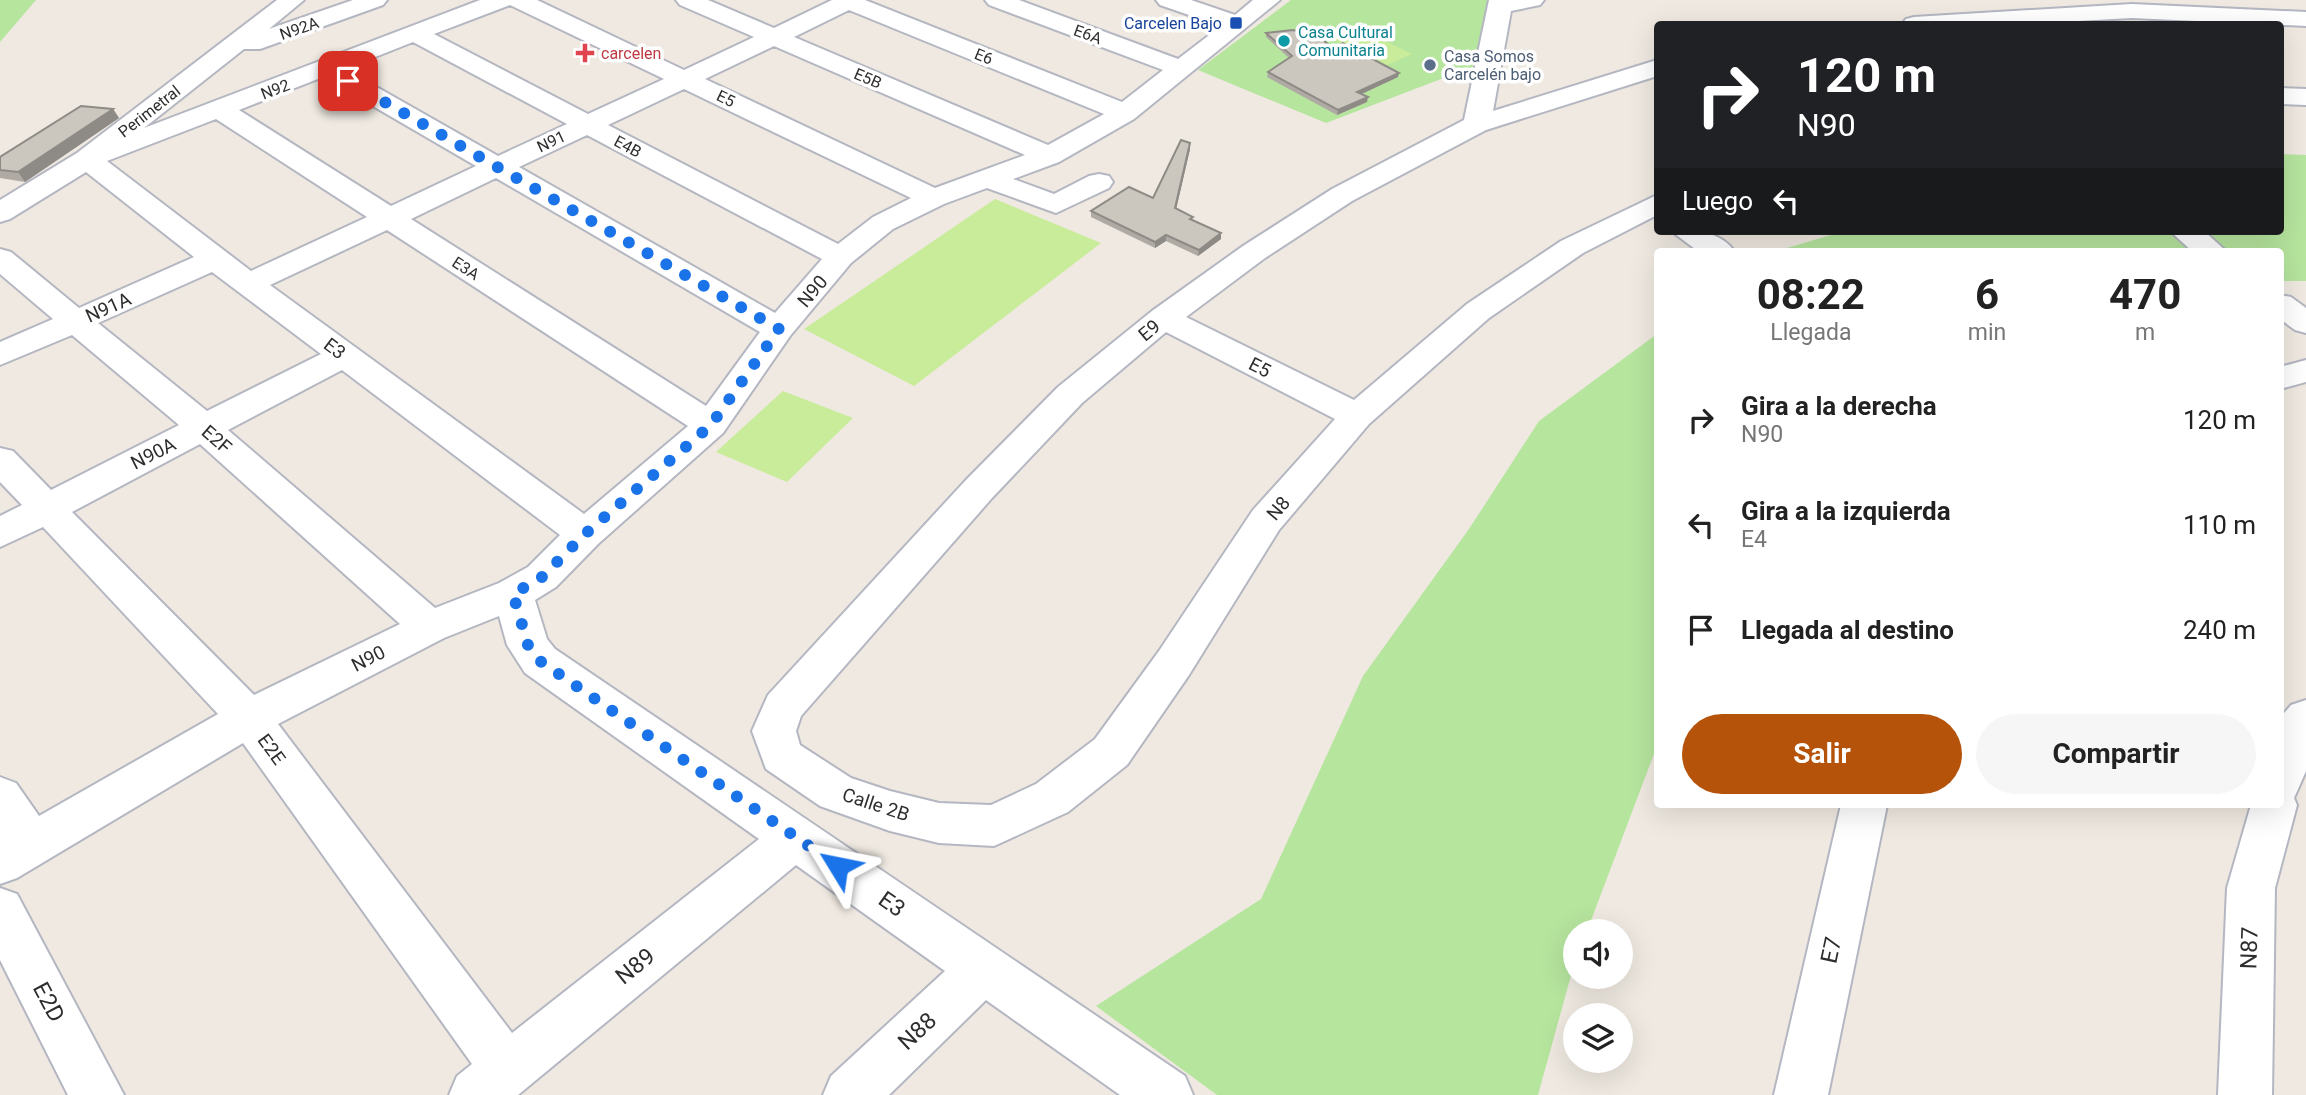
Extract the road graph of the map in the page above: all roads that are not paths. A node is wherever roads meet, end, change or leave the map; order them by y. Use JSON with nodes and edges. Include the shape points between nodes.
{"nodes":[{"id":1,"x":292,"y":0,"type":"edge"},
{"id":2,"x":375,"y":0,"type":"edge"},
{"id":3,"x":501,"y":0,"type":"edge"},
{"id":4,"x":518,"y":0,"type":"edge"},
{"id":5,"x":688,"y":0,"type":"edge"},
{"id":6,"x":997,"y":0,"type":"edge"},
{"id":7,"x":1168,"y":0,"type":"edge"},
{"id":8,"x":1268,"y":0,"type":"edge"},
{"id":9,"x":1532,"y":0,"type":"edge"},
{"id":10,"x":848,"y":1,"type":"edge"},
{"id":11,"x":1499,"y":4,"type":"edge"},
{"id":12,"x":2306,"y":19,"type":"edge"},
{"id":13,"x":1964,"y":21,"type":"edge"},
{"id":14,"x":1236,"y":23,"type":"junction"},
{"id":15,"x":308,"y":25,"type":"junction"},
{"id":16,"x":415,"y":34,"type":"junction"},
{"id":17,"x":773,"y":37,"type":"junction"},
{"id":18,"x":222,"y":54,"type":"junction"},
{"id":19,"x":362,"y":55,"type":"junction"},
{"id":20,"x":1180,"y":68,"type":"junction"},
{"id":21,"x":327,"y":69,"type":"junction"},
{"id":22,"x":1654,"y":69,"type":"edge"},
{"id":23,"x":685,"y":78,"type":"junction"},
{"id":24,"x":2284,"y":96,"type":"edge"},
{"id":25,"x":2306,"y":97,"type":"edge"},
{"id":26,"x":221,"y":110,"type":"junction"},
{"id":27,"x":1125,"y":113,"type":"junction"},
{"id":28,"x":1477,"y":124,"type":"junction"},
{"id":29,"x":587,"y":125,"type":"junction"},
{"id":30,"x":1049,"y":156,"type":"junction"},
{"id":31,"x":87,"y":159,"type":"junction"},
{"id":32,"x":498,"y":167,"type":"junction"},
{"id":33,"x":987,"y":179,"type":"junction"},
{"id":34,"x":1099,"y":181,"type":"dead end"},
{"id":35,"x":934,"y":198,"type":"junction"},
{"id":36,"x":1654,"y":210,"type":"edge"},
{"id":37,"x":0,"y":213,"type":"edge"},
{"id":38,"x":389,"y":218,"type":"junction"},
{"id":39,"x":1692,"y":235,"type":"edge"},
{"id":40,"x":2190,"y":235,"type":"edge"},
{"id":41,"x":1714,"y":248,"type":"edge"},
{"id":42,"x":2207,"y":248,"type":"edge"},
{"id":43,"x":840,"y":257,"type":"junction"},
{"id":44,"x":0,"y":258,"type":"edge"},
{"id":45,"x":215,"y":259,"type":"junction"},
{"id":46,"x":250,"y":283,"type":"junction"},
{"id":47,"x":2284,"y":307,"type":"edge"},
{"id":48,"x":1163,"y":318,"type":"junction"},
{"id":49,"x":74,"y":322,"type":"junction"},
{"id":50,"x":2306,"y":323,"type":"edge"},
{"id":51,"x":779,"y":329,"type":"junction"},
{"id":52,"x":0,"y":355,"type":"edge"},
{"id":53,"x":344,"y":355,"type":"junction"},
{"id":54,"x":2306,"y":372,"type":"edge"},
{"id":55,"x":2284,"y":377,"type":"edge"},
{"id":56,"x":1357,"y":416,"type":"junction"},
{"id":57,"x":711,"y":425,"type":"junction"},
{"id":58,"x":203,"y":427,"type":"junction"},
{"id":59,"x":0,"y":460,"type":"edge"},
{"id":60,"x":47,"y":508,"type":"junction"},
{"id":61,"x":0,"y":533,"type":"edge"},
{"id":62,"x":585,"y":534,"type":"junction"},
{"id":63,"x":513,"y":594,"type":"junction"},
{"id":64,"x":430,"y":627,"type":"junction"},
{"id":65,"x":249,"y":718,"type":"junction"},
{"id":66,"x":2306,"y":718,"type":"edge"},
{"id":67,"x":782,"y":756,"type":"joint"},
{"id":68,"x":2284,"y":770,"type":"edge"},
{"id":69,"x":0,"y":797,"type":"edge"},
{"id":70,"x":1863,"y":808,"type":"edge"},
{"id":71,"x":2273,"y":808,"type":"edge"},
{"id":72,"x":939,"y":823,"type":"joint"},
{"id":73,"x":796,"y":838,"type":"junction"},
{"id":74,"x":16,"y":854,"type":"edge"},
{"id":75,"x":0,"y":910,"type":"edge"},
{"id":76,"x":984,"y":968,"type":"junction"},
{"id":77,"x":491,"y":1082,"type":"edge"},
{"id":78,"x":97,"y":1095,"type":"edge"},
{"id":79,"x":850,"y":1095,"type":"edge"},
{"id":80,"x":1166,"y":1095,"type":"edge"},
{"id":81,"x":1801,"y":1095,"type":"edge"},
{"id":82,"x":2245,"y":1095,"type":"edge"}],
"edges":[{"from":1,"to":18,"type":"street","name":"Perimetral"},
{"from":2,"to":15,"type":"street","name":"N92A"},
{"from":3,"to":16,"type":"street","name":"N92"},
{"from":4,"to":23,"type":"street","name":"E5"},
{"from":5,"to":17,"type":"street","name":"E5B"},
{"from":6,"to":20,"type":"street","name":"E6A"},
{"from":7,"to":14,"type":"street"},
{"from":8,"to":14,"type":"street","name":"N90"},
{"from":9,"to":11,"type":"street"},
{"from":10,"to":17,"type":"street","name":"N91"},
{"from":10,"to":27,"type":"street","name":"E6"},
{"from":11,"to":28,"type":"street"},
{"from":12,"to":13,"type":"street","via":[[2132,11]]},
{"from":14,"to":20,"type":"street","name":"N90"},
{"from":15,"to":18,"type":"street","name":"N92A"},
{"from":15,"to":19,"type":"street"},
{"from":16,"to":19,"type":"street","name":"N92"},
{"from":16,"to":29,"type":"street","name":"E4B"},
{"from":17,"to":23,"type":"street","name":"N91"},
{"from":17,"to":30,"type":"street","name":"E5B"},
{"from":18,"to":31,"type":"street","name":"Perimetral"},
{"from":19,"to":21,"type":"street","name":"N92"},
{"from":20,"to":27,"type":"street","name":"N90"},
{"from":21,"to":26,"type":"street","name":"N92"},
{"from":21,"to":32,"type":"street"},
{"from":22,"to":28,"type":"street","name":"E9"},
{"from":23,"to":29,"type":"street","name":"N91"},
{"from":23,"to":35,"type":"street","name":"E5"},
{"from":24,"to":25,"type":"street"},
{"from":26,"to":31,"type":"street","name":"N92"},
{"from":26,"to":38,"type":"street","name":"E3A"},
{"from":27,"to":30,"type":"street","name":"N90"},
{"from":28,"to":48,"type":"street","name":"E9","via":[[1342,195]]},
{"from":29,"to":32,"type":"street","name":"N91"},
{"from":29,"to":43,"type":"street","name":"E4B"},
{"from":30,"to":33,"type":"street","name":"N90"},
{"from":31,"to":37,"type":"street","name":"Perimetral"},
{"from":31,"to":45,"type":"street","name":"E3"},
{"from":32,"to":38,"type":"street","name":"N91"},
{"from":32,"to":51,"type":"street"},
{"from":33,"to":34,"type":"street","via":[[1056,204]]},
{"from":33,"to":35,"type":"street","name":"N90"},
{"from":35,"to":43,"type":"street","name":"N90","via":[[883,223]]},
{"from":36,"to":56,"type":"street","name":"N8","via":[[1572,247],[1478,311]]},
{"from":38,"to":46,"type":"street","name":"N91"},
{"from":38,"to":57,"type":"street","name":"E3A"},
{"from":39,"to":41,"type":"street"},
{"from":40,"to":42,"type":"street"},
{"from":43,"to":51,"type":"street","name":"N90"},
{"from":44,"to":49,"type":"street","name":"E2F"},
{"from":45,"to":46,"type":"street","name":"E3"},
{"from":45,"to":49,"type":"street","name":"N91A"},
{"from":46,"to":53,"type":"street","name":"E3"},
{"from":47,"to":50,"type":"street"},
{"from":48,"to":56,"type":"street","name":"E5"},
{"from":48,"to":67,"type":"street","name":"E9","via":[[1070,395],[783,707],[775,731]]},
{"from":49,"to":52,"type":"street","name":"N91A"},
{"from":49,"to":58,"type":"street","name":"E2F"},
{"from":51,"to":57,"type":"street","name":"N90"},
{"from":53,"to":58,"type":"street","name":"N90A"},
{"from":53,"to":62,"type":"street","name":"E3"},
{"from":54,"to":55,"type":"street"},
{"from":56,"to":72,"type":"street","name":"N8","via":[[1266,520],[1111,752],[1052,798],[993,826]]},
{"from":57,"to":62,"type":"street","name":"N90"},
{"from":58,"to":60,"type":"street","name":"N90A"},
{"from":58,"to":64,"type":"street","name":"E2F"},
{"from":59,"to":60,"type":"street","name":"E2E"},
{"from":60,"to":61,"type":"street","name":"N90A"},
{"from":60,"to":65,"type":"street","name":"E2E"},
{"from":62,"to":63,"type":"street","name":"N90","via":[[542,577]]},
{"from":63,"to":64,"type":"street","name":"N90"},
{"from":63,"to":73,"type":"street","name":"E3","via":[[528,645],[540,661]]},
{"from":64,"to":65,"type":"street","name":"N90"},
{"from":65,"to":74,"type":"street","name":"N90"},
{"from":65,"to":77,"type":"street","name":"E2E"},
{"from":66,"to":68,"type":"street","via":[[2295,732]]},
{"from":67,"to":72,"type":"street","name":"Calle 2B","via":[[836,792]]},
{"from":69,"to":74,"type":"street"},
{"from":70,"to":81,"type":"street","name":"E7"},
{"from":71,"to":82,"type":"street","name":"N87","via":[[2251,888]]},
{"from":73,"to":76,"type":"street","name":"E3"},
{"from":73,"to":77,"type":"street","name":"N89"},
{"from":75,"to":78,"type":"street","name":"E2D"},
{"from":76,"to":79,"type":"street","name":"N88"},
{"from":76,"to":80,"type":"street","name":"E3"}]}
